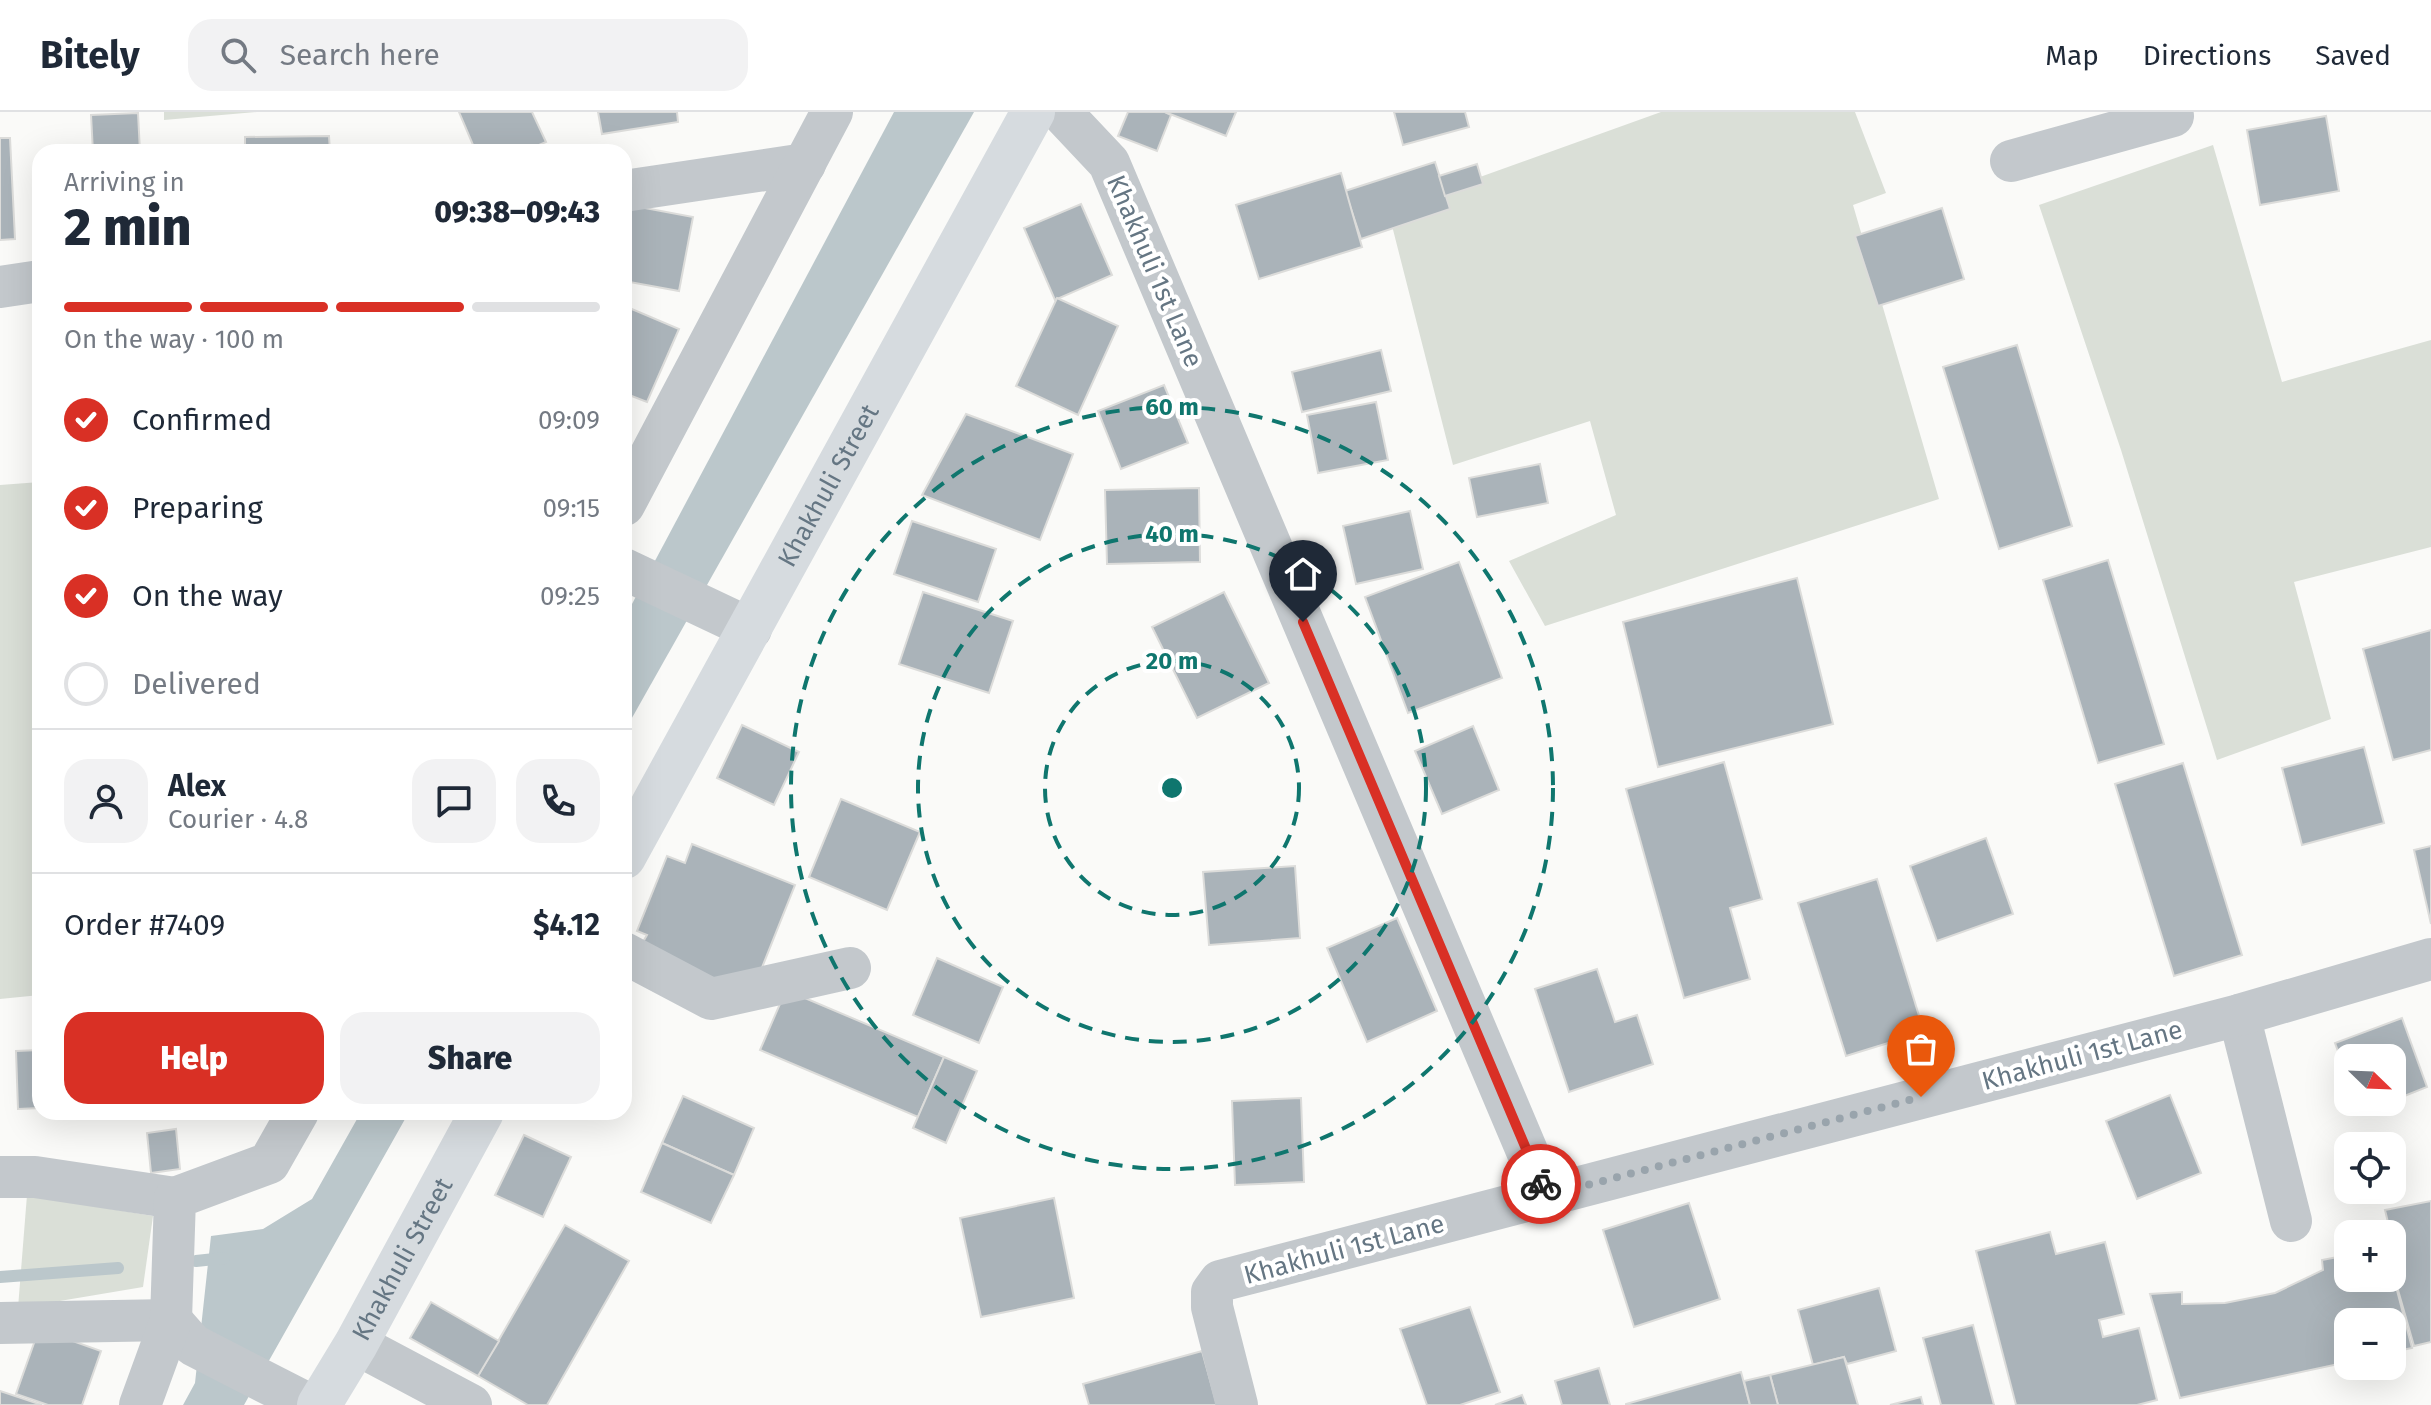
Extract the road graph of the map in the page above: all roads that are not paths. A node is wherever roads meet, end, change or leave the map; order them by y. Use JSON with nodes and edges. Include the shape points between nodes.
{"nodes":[{"id":1,"x":832,"y":112,"type":"edge"},
{"id":2,"x":1033,"y":112,"type":"edge"},
{"id":3,"x":1061,"y":112,"type":"edge"},
{"id":4,"x":2172,"y":114,"type":"edge"},
{"id":5,"x":2011,"y":161,"type":"dead end"},
{"id":6,"x":805,"y":164,"type":"junction"},
{"id":7,"x":632,"y":190,"type":"edge"},
{"id":8,"x":32,"y":282,"type":"edge"},
{"id":9,"x":0,"y":287,"type":"edge"},
{"id":10,"x":632,"y":490,"type":"edge"},
{"id":11,"x":632,"y":573,"type":"edge"},
{"id":12,"x":751,"y":629,"type":"junction"},
{"id":13,"x":632,"y":843,"type":"edge"},
{"id":14,"x":632,"y":957,"type":"edge"},
{"id":15,"x":2431,"y":959,"type":"edge"},
{"id":16,"x":850,"y":968,"type":"dead end"},
{"id":17,"x":2239,"y":1015,"type":"junction"},
{"id":18,"x":293,"y":1120,"type":"edge"},
{"id":19,"x":478,"y":1120,"type":"edge"},
{"id":20,"x":0,"y":1177,"type":"edge"},
{"id":21,"x":1546,"y":1196,"type":"junction"},
{"id":22,"x":175,"y":1198,"type":"junction"},
{"id":23,"x":2291,"y":1221,"type":"dead end"},
{"id":24,"x":0,"y":1323,"type":"edge"},
{"id":25,"x":182,"y":1333,"type":"junction"},
{"id":26,"x":356,"y":1344,"type":"junction"},
{"id":27,"x":140,"y":1405,"type":"edge"},
{"id":28,"x":310,"y":1405,"type":"edge"},
{"id":29,"x":319,"y":1405,"type":"edge"},
{"id":30,"x":471,"y":1405,"type":"edge"},
{"id":31,"x":1237,"y":1405,"type":"edge"}],
"edges":[{"from":1,"to":6,"type":"street"},
{"from":2,"to":12,"type":"main road","name":"Khakhuli Street"},
{"from":3,"to":21,"type":"street","name":"Khakhuli 1st Lane","via":[[1109,163]]},
{"from":4,"to":5,"type":"street"},
{"from":6,"to":7,"type":"street"},
{"from":6,"to":10,"type":"street"},
{"from":8,"to":9,"type":"street"},
{"from":11,"to":12,"type":"street"},
{"from":12,"to":13,"type":"main road","name":"Khakhuli Street"},
{"from":14,"to":16,"type":"street","via":[[711,999]]},
{"from":15,"to":17,"type":"street","name":"Khakhuli 1st Lane"},
{"from":17,"to":21,"type":"street","name":"Khakhuli 1st Lane"},
{"from":17,"to":23,"type":"street"},
{"from":18,"to":22,"type":"street","via":[[269,1163]]},
{"from":19,"to":26,"type":"main road","name":"Khakhuli Street"},
{"from":20,"to":22,"type":"street","via":[[35,1177]]},
{"from":21,"to":31,"type":"street","name":"Khakhuli 1st Lane","via":[[1220,1281],[1212,1292],[1212,1307]]},
{"from":22,"to":25,"type":"street"},
{"from":24,"to":25,"type":"street"},
{"from":25,"to":27,"type":"street"},
{"from":25,"to":28,"type":"street"},
{"from":26,"to":29,"type":"main road","name":"Khakhuli Street"},
{"from":26,"to":30,"type":"street"}]}
